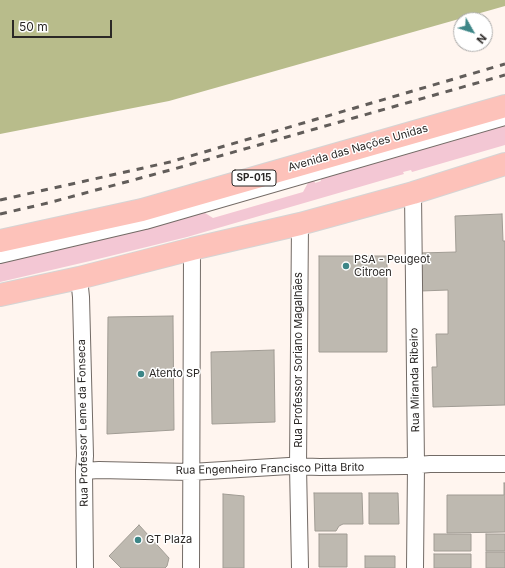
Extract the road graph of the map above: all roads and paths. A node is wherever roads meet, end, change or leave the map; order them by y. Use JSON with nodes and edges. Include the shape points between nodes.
{"nodes":[{"id":1,"x":505,"y":106,"type":"edge"},
{"id":2,"x":505,"y":117,"type":"edge"},
{"id":3,"x":505,"y":164,"type":"edge"},
{"id":4,"x":413,"y":193,"type":"junction"},
{"id":5,"x":300,"y":224,"type":"junction"},
{"id":6,"x":0,"y":241,"type":"edge"},
{"id":7,"x":192,"y":250,"type":"junction"},
{"id":8,"x":0,"y":255,"type":"edge"},
{"id":9,"x":79,"y":278,"type":"junction"},
{"id":10,"x":0,"y":295,"type":"edge"},
{"id":11,"x":505,"y":464,"type":"edge"},
{"id":12,"x":416,"y":465,"type":"junction"},
{"id":13,"x":298,"y":466,"type":"junction"},
{"id":14,"x":84,"y":471,"type":"junction"},
{"id":15,"x":191,"y":472,"type":"junction"},
{"id":16,"x":85,"y":568,"type":"edge"},
{"id":17,"x":191,"y":568,"type":"edge"},
{"id":18,"x":300,"y":568,"type":"edge"},
{"id":19,"x":415,"y":568,"type":"edge"}],
"edges":[{"from":1,"to":6,"type":"highway","name":"Avenida das Nações Unidas","number":"SP-015","via":[[142,210]]},
{"from":2,"to":8,"type":"street","via":[[145,221]]},
{"from":3,"to":4,"type":"highway"},
{"from":4,"to":5,"type":"highway"},
{"from":4,"to":12,"type":"street","name":"Rua Miranda Ribeiro"},
{"from":5,"to":7,"type":"highway"},
{"from":5,"to":13,"type":"street","name":"Rua Professor Soriano Magalhães"},
{"from":7,"to":9,"type":"highway"},
{"from":7,"to":15,"type":"street"},
{"from":9,"to":10,"type":"highway"},
{"from":9,"to":14,"type":"street","name":"Rua Professor Leme da Fonseca"},
{"from":11,"to":12,"type":"street","name":"Rua Engenheiro Francisco Pitta Brito"},
{"from":12,"to":13,"type":"street","name":"Rua Engenheiro Francisco Pitta Brito"},
{"from":12,"to":19,"type":"street","name":"Rua Miranda Ribeiro"},
{"from":13,"to":15,"type":"street","name":"Rua Engenheiro Francisco Pitta Brito"},
{"from":13,"to":18,"type":"street","name":"Rua Professor Soriano Magalhães"},
{"from":14,"to":15,"type":"street","name":"Rua Engenheiro Francisco Pitta Brito"},
{"from":14,"to":16,"type":"street","name":"Rua Professor Leme da Fonseca"},
{"from":15,"to":17,"type":"street"}]}
